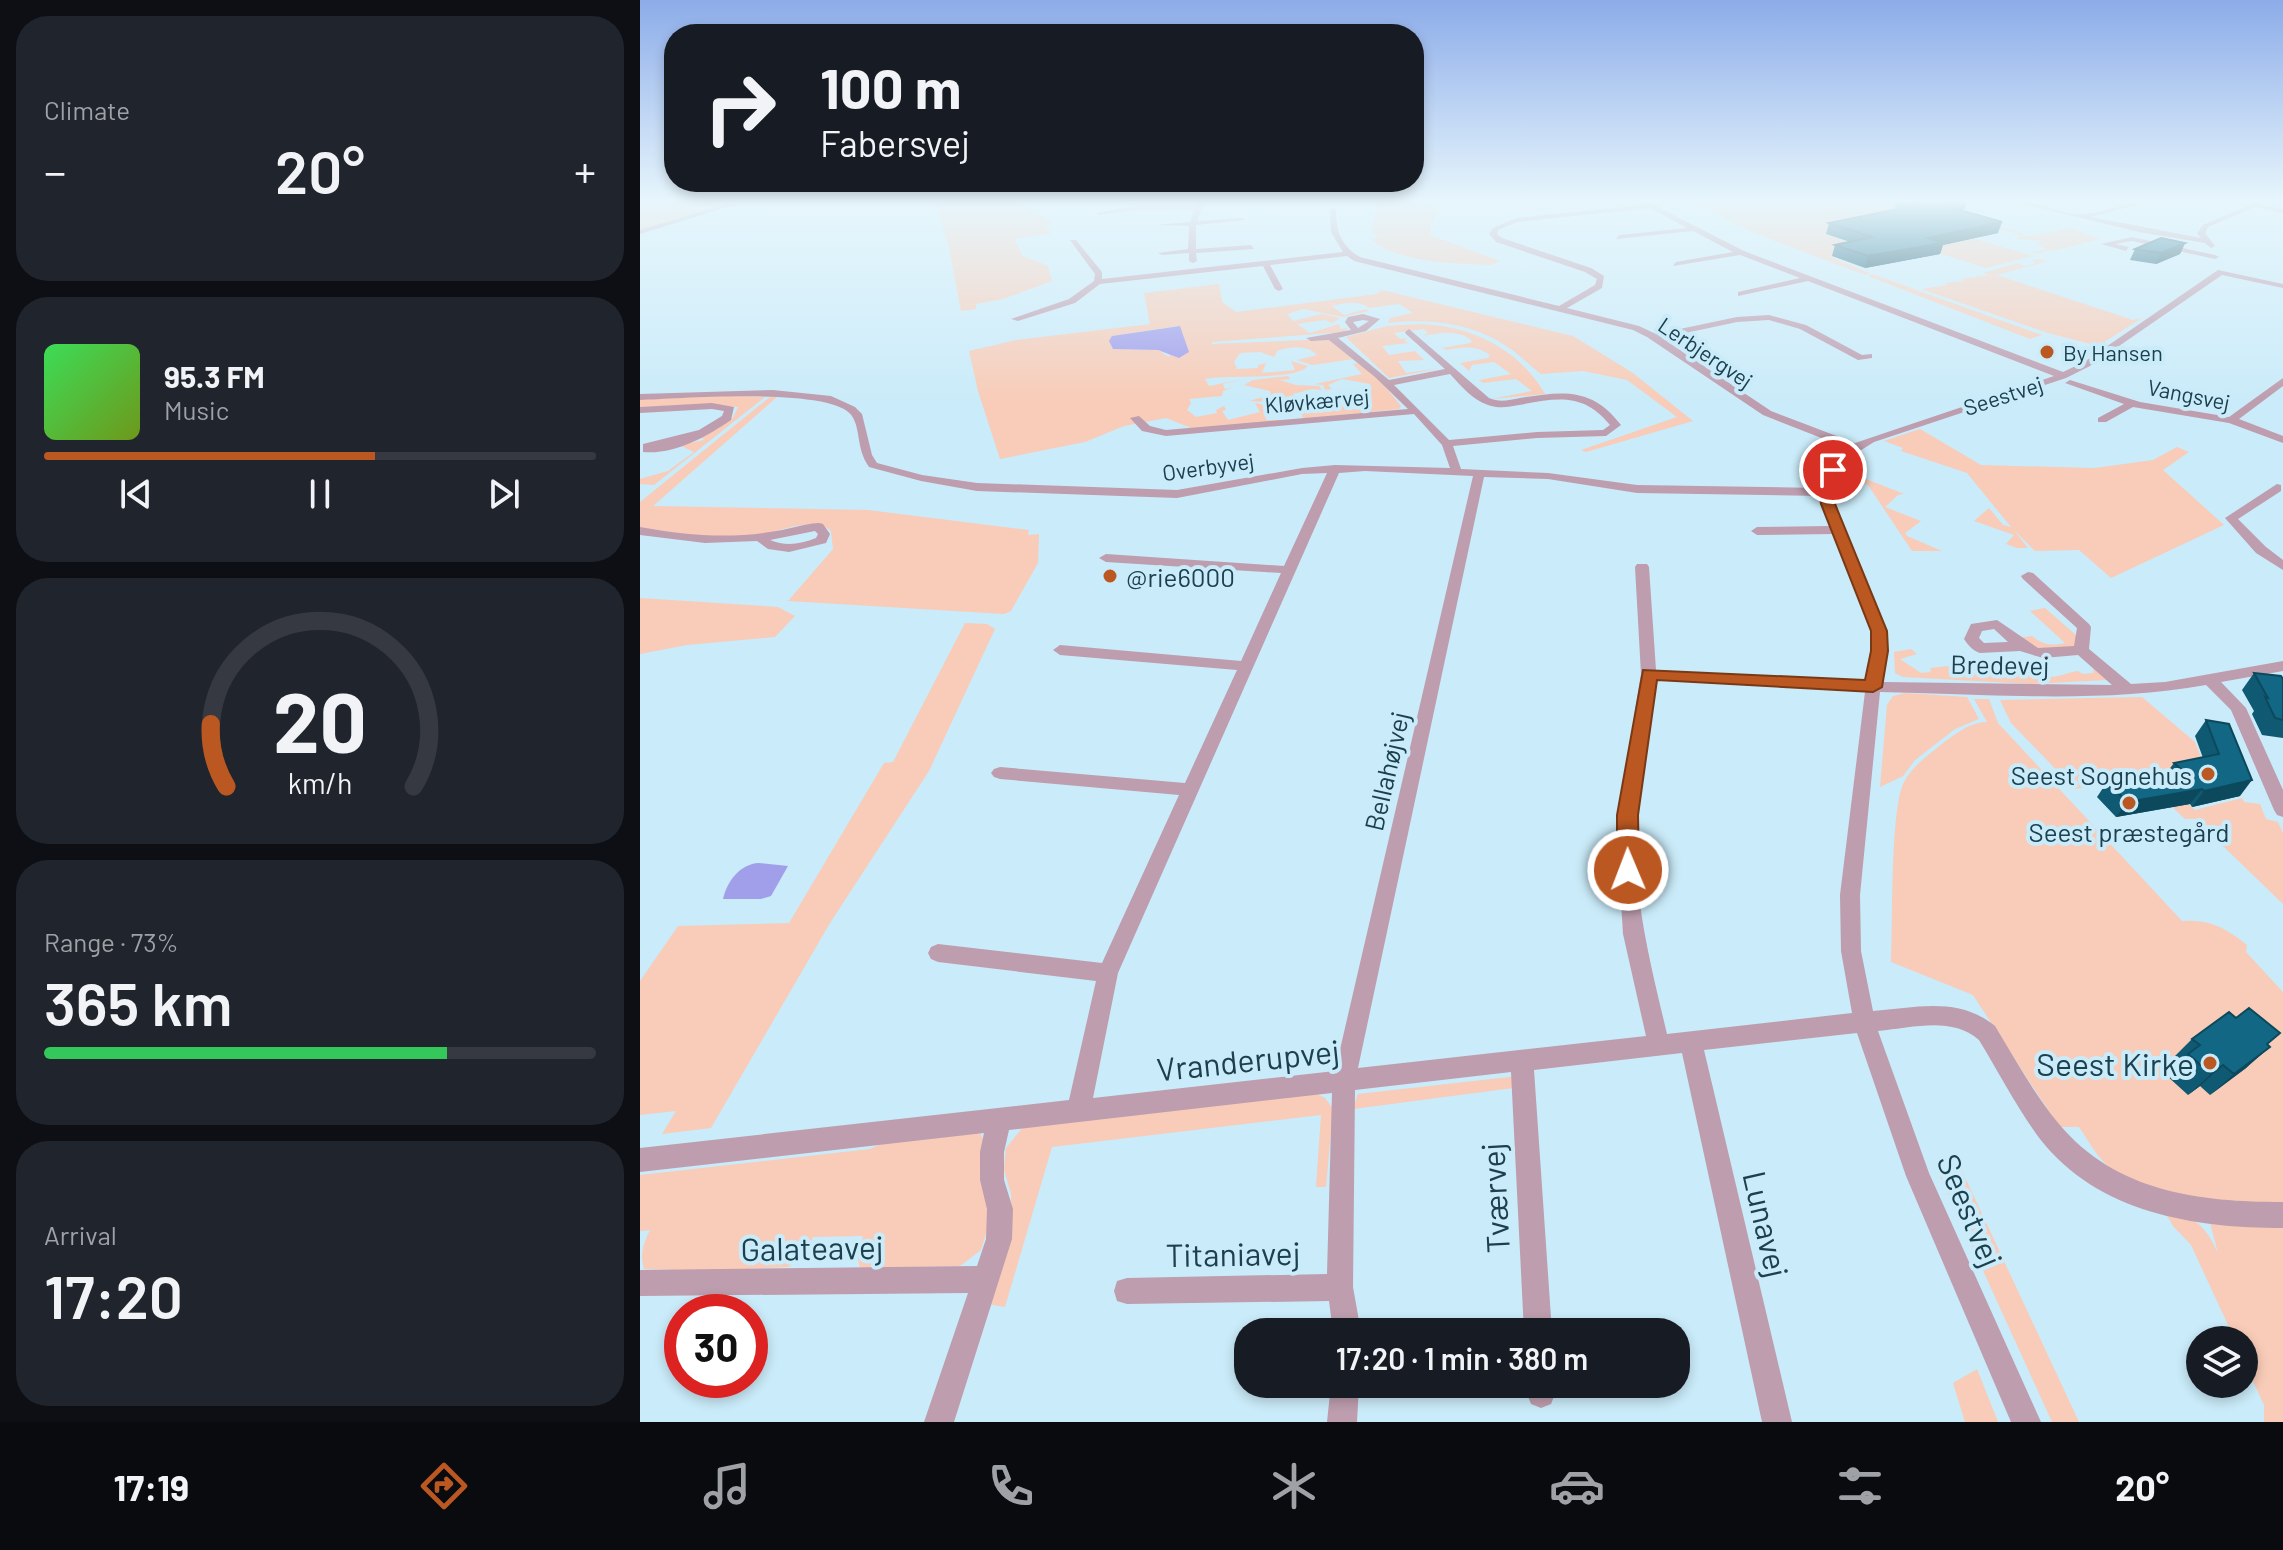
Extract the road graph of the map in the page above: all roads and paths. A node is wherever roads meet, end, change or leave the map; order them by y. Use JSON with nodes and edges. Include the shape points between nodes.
{"nodes":[{"id":1,"x":1094,"y":268,"type":"edge"},
{"id":2,"x":1218,"y":268,"type":"edge"},
{"id":3,"x":1268,"y":268,"type":"edge"},
{"id":4,"x":1384,"y":268,"type":"edge"},
{"id":5,"x":1583,"y":268,"type":"edge"},
{"id":6,"x":1780,"y":268,"type":"edge"},
{"id":7,"x":2220,"y":268,"type":"edge"},
{"id":8,"x":1195,"y":271,"type":"joint"},
{"id":9,"x":2221,"y":272,"type":"junction"},
{"id":10,"x":1807,"y":279,"type":"junction"},
{"id":11,"x":1098,"y":282,"type":"junction"},
{"id":12,"x":2283,"y":286,"type":"edge"},
{"id":13,"x":1279,"y":289,"type":"dead end"},
{"id":14,"x":1741,"y":294,"type":"dead end"},
{"id":15,"x":1562,"y":308,"type":"junction"},
{"id":16,"x":1015,"y":319,"type":"dead end"},
{"id":17,"x":1356,"y":331,"type":"dead end"},
{"id":18,"x":1409,"y":332,"type":"dead end"},
{"id":19,"x":1331,"y":337,"type":"junction"},
{"id":20,"x":1655,"y":337,"type":"junction"},
{"id":21,"x":1311,"y":338,"type":"dead end"},
{"id":22,"x":1869,"y":356,"type":"dead end"},
{"id":23,"x":1452,"y":371,"type":"junction"},
{"id":24,"x":2066,"y":379,"type":"junction"},
{"id":25,"x":2283,"y":381,"type":"edge"},
{"id":26,"x":1387,"y":383,"type":"junction"},
{"id":27,"x":640,"y":397,"type":"edge"},
{"id":28,"x":2133,"y":403,"type":"junction"},
{"id":29,"x":640,"y":410,"type":"edge"},
{"id":30,"x":1416,"y":411,"type":"junction"},
{"id":31,"x":1135,"y":418,"type":"dead end"},
{"id":32,"x":1167,"y":420,"type":"dead end"},
{"id":33,"x":2102,"y":420,"type":"dead end"},
{"id":34,"x":2231,"y":420,"type":"junction"},
{"id":35,"x":1146,"y":429,"type":"junction"},
{"id":36,"x":705,"y":432,"type":"dead end"},
{"id":37,"x":2283,"y":440,"type":"edge"},
{"id":38,"x":1448,"y":443,"type":"junction"},
{"id":39,"x":1855,"y":447,"type":"junction"},
{"id":40,"x":1335,"y":468,"type":"junction"},
{"id":41,"x":1456,"y":472,"type":"junction"},
{"id":42,"x":1479,"y":473,"type":"junction"},
{"id":43,"x":2277,"y":488,"type":"dead end"},
{"id":44,"x":1826,"y":492,"type":"junction"},
{"id":45,"x":1838,"y":530,"type":"junction"},
{"id":46,"x":640,"y":531,"type":"edge"},
{"id":47,"x":1757,"y":531,"type":"dead end"},
{"id":48,"x":759,"y":537,"type":"dead end"},
{"id":49,"x":1106,"y":558,"type":"dead end"},
{"id":50,"x":2283,"y":566,"type":"edge"},
{"id":51,"x":1642,"y":567,"type":"dead end"},
{"id":52,"x":1289,"y":570,"type":"junction"},
{"id":53,"x":2028,"y":576,"type":"dead end"},
{"id":54,"x":2021,"y":646,"type":"dead end"},
{"id":55,"x":1060,"y":650,"type":"dead end"},
{"id":56,"x":2081,"y":650,"type":"junction"},
{"id":57,"x":1246,"y":666,"type":"junction"},
{"id":58,"x":2283,"y":666,"type":"edge"},
{"id":59,"x":1649,"y":674,"type":"junction"},
{"id":60,"x":2210,"y":680,"type":"junction"},
{"id":61,"x":1873,"y":687,"type":"junction"},
{"id":62,"x":2127,"y":689,"type":"junction"},
{"id":63,"x":1000,"y":773,"type":"dead end"},
{"id":64,"x":1190,"y":790,"type":"junction"},
{"id":65,"x":2283,"y":810,"type":"edge"},
{"id":66,"x":938,"y":953,"type":"dead end"},
{"id":67,"x":1108,"y":973,"type":"junction"},
{"id":68,"x":1864,"y":1022,"type":"junction"},
{"id":69,"x":1691,"y":1041,"type":"junction"},
{"id":70,"x":1659,"y":1045,"type":"junction"},
{"id":71,"x":1522,"y":1060,"type":"junction"},
{"id":72,"x":1344,"y":1081,"type":"junction"},
{"id":73,"x":1078,"y":1111,"type":"junction"},
{"id":74,"x":999,"y":1120,"type":"junction"},
{"id":75,"x":640,"y":1160,"type":"edge"},
{"id":76,"x":2283,"y":1215,"type":"edge"},
{"id":77,"x":984,"y":1279,"type":"junction"},
{"id":78,"x":640,"y":1283,"type":"edge"},
{"id":79,"x":1340,"y":1287,"type":"junction"},
{"id":80,"x":1127,"y":1291,"type":"dead end"},
{"id":81,"x":1345,"y":1318,"type":"edge"},
{"id":82,"x":1537,"y":1318,"type":"edge"},
{"id":83,"x":1344,"y":1398,"type":"edge"},
{"id":84,"x":939,"y":1422,"type":"edge"},
{"id":85,"x":1342,"y":1422,"type":"edge"},
{"id":86,"x":1777,"y":1422,"type":"edge"},
{"id":87,"x":2026,"y":1422,"type":"edge"}],
"edges":[{"from":1,"to":11,"type":"street"},
{"from":2,"to":8,"type":"street"},
{"from":3,"to":13,"type":"street"},
{"from":4,"to":15,"type":"street","name":"Lerbjergvej"},
{"from":5,"to":15,"type":"street","via":[[1601,278],[1599,286]]},
{"from":6,"to":10,"type":"street","name":"Vangsvej"},
{"from":7,"to":9,"type":"street"},
{"from":8,"to":11,"type":"street"},
{"from":9,"to":12,"type":"street"},
{"from":9,"to":24,"type":"street","name":"Seestvej"},
{"from":10,"to":14,"type":"street"},
{"from":10,"to":24,"type":"street","name":"Vangsvej"},
{"from":11,"to":16,"type":"street","via":[[1072,301]]},
{"from":15,"to":20,"type":"street","name":"Lerbjergvej"},
{"from":17,"to":19,"type":"street"},
{"from":18,"to":23,"type":"street"},
{"from":19,"to":21,"type":"street"},
{"from":19,"to":26,"type":"street"},
{"from":20,"to":22,"type":"street","via":[[1754,317],[1773,318],[1861,358]]},
{"from":20,"to":39,"type":"street","name":"Lerbjergvej","via":[[1763,412]]},
{"from":23,"to":26,"type":"street"},
{"from":23,"to":38,"type":"street","via":[[1485,401],[1583,397],[1604,407],[1616,425],[1606,433]]},
{"from":24,"to":28,"type":"street","name":"Vangsvej"},
{"from":24,"to":39,"type":"street","name":"Seestvej"},
{"from":25,"to":34,"type":"street"},
{"from":26,"to":30,"type":"street"},
{"from":27,"to":40,"type":"street","name":"Overbyvej","via":[[773,393],[827,398],[858,416],[873,465],[977,487],[1177,494]]},
{"from":28,"to":33,"type":"street","name":"Vangsvej"},
{"from":28,"to":34,"type":"street","name":"Vangsvej"},
{"from":29,"to":36,"type":"street","via":[[730,409],[727,418]]},
{"from":30,"to":35,"type":"street","name":"Kløvkærvej","via":[[1166,433]]},
{"from":30,"to":38,"type":"street"},
{"from":31,"to":35,"type":"street"},
{"from":32,"to":35,"type":"street"},
{"from":34,"to":37,"type":"street","name":"Vangsvej"},
{"from":38,"to":41,"type":"street"},
{"from":39,"to":44,"type":"street","name":"Seestvej","via":[[1835,467]]},
{"from":40,"to":41,"type":"street","name":"Overbyvej"},
{"from":40,"to":52,"type":"street"},
{"from":41,"to":42,"type":"street","name":"Overbyvej"},
{"from":42,"to":44,"type":"street","name":"Overbyvej","via":[[1572,478],[1637,489]]},
{"from":42,"to":72,"type":"street","name":"Bellahøjvej"},
{"from":43,"to":50,"type":"street","via":[[2231,518]]},
{"from":44,"to":45,"type":"street","name":"Seestvej"},
{"from":45,"to":47,"type":"street"},
{"from":45,"to":61,"type":"street","name":"Seestvej","via":[[1879,631]]},
{"from":46,"to":48,"type":"street","via":[[683,538]]},
{"from":49,"to":52,"type":"street"},
{"from":51,"to":59,"type":"street"},
{"from":52,"to":57,"type":"street"},
{"from":53,"to":56,"type":"street","name":"Bredevej","via":[[2084,627]]},
{"from":54,"to":56,"type":"street","name":"Bredevej","via":[[2043,656]]},
{"from":55,"to":57,"type":"street"},
{"from":56,"to":62,"type":"street","name":"Bredevej"},
{"from":57,"to":64,"type":"street"},
{"from":58,"to":60,"type":"street","name":"Bredevej"},
{"from":59,"to":61,"type":"street","name":"Bredevej"},
{"from":59,"to":70,"type":"street","via":[[1627,815],[1628,870],[1633,934]]},
{"from":60,"to":62,"type":"street","name":"Bredevej"},
{"from":60,"to":65,"type":"street","via":[[2238,708]]},
{"from":61,"to":62,"type":"street","name":"Bredevej"},
{"from":61,"to":68,"type":"street","name":"Seestvej","via":[[1850,895],[1851,951]]},
{"from":63,"to":64,"type":"street"},
{"from":64,"to":67,"type":"street"},
{"from":66,"to":67,"type":"street"},
{"from":67,"to":73,"type":"street"},
{"from":68,"to":69,"type":"street","name":"Vranderupvej"},
{"from":68,"to":76,"type":"street","via":[[1953,1015],[1975,1023],[1987,1033],[2049,1131],[2085,1167],[2123,1189],[2171,1206],[2236,1216]]},
{"from":68,"to":87,"type":"street","name":"Seestvej","via":[[1918,1176]]},
{"from":69,"to":70,"type":"street","name":"Vranderupvej"},
{"from":69,"to":86,"type":"street","name":"Lunavej"},
{"from":70,"to":71,"type":"street","name":"Vranderupvej"},
{"from":71,"to":72,"type":"street","name":"Vranderupvej"},
{"from":71,"to":82,"type":"street","name":"Tværvej"},
{"from":72,"to":73,"type":"street","name":"Vranderupvej"},
{"from":72,"to":79,"type":"street"},
{"from":73,"to":74,"type":"street","name":"Vranderupvej"},
{"from":74,"to":75,"type":"street","name":"Vranderupvej"},
{"from":74,"to":77,"type":"street","via":[[992,1152],[999,1239]]},
{"from":77,"to":78,"type":"street","name":"Galateavej"},
{"from":77,"to":84,"type":"street"},
{"from":79,"to":80,"type":"street","name":"Titaniavej"},
{"from":79,"to":81,"type":"street"},
{"from":83,"to":85,"type":"street"}]}
